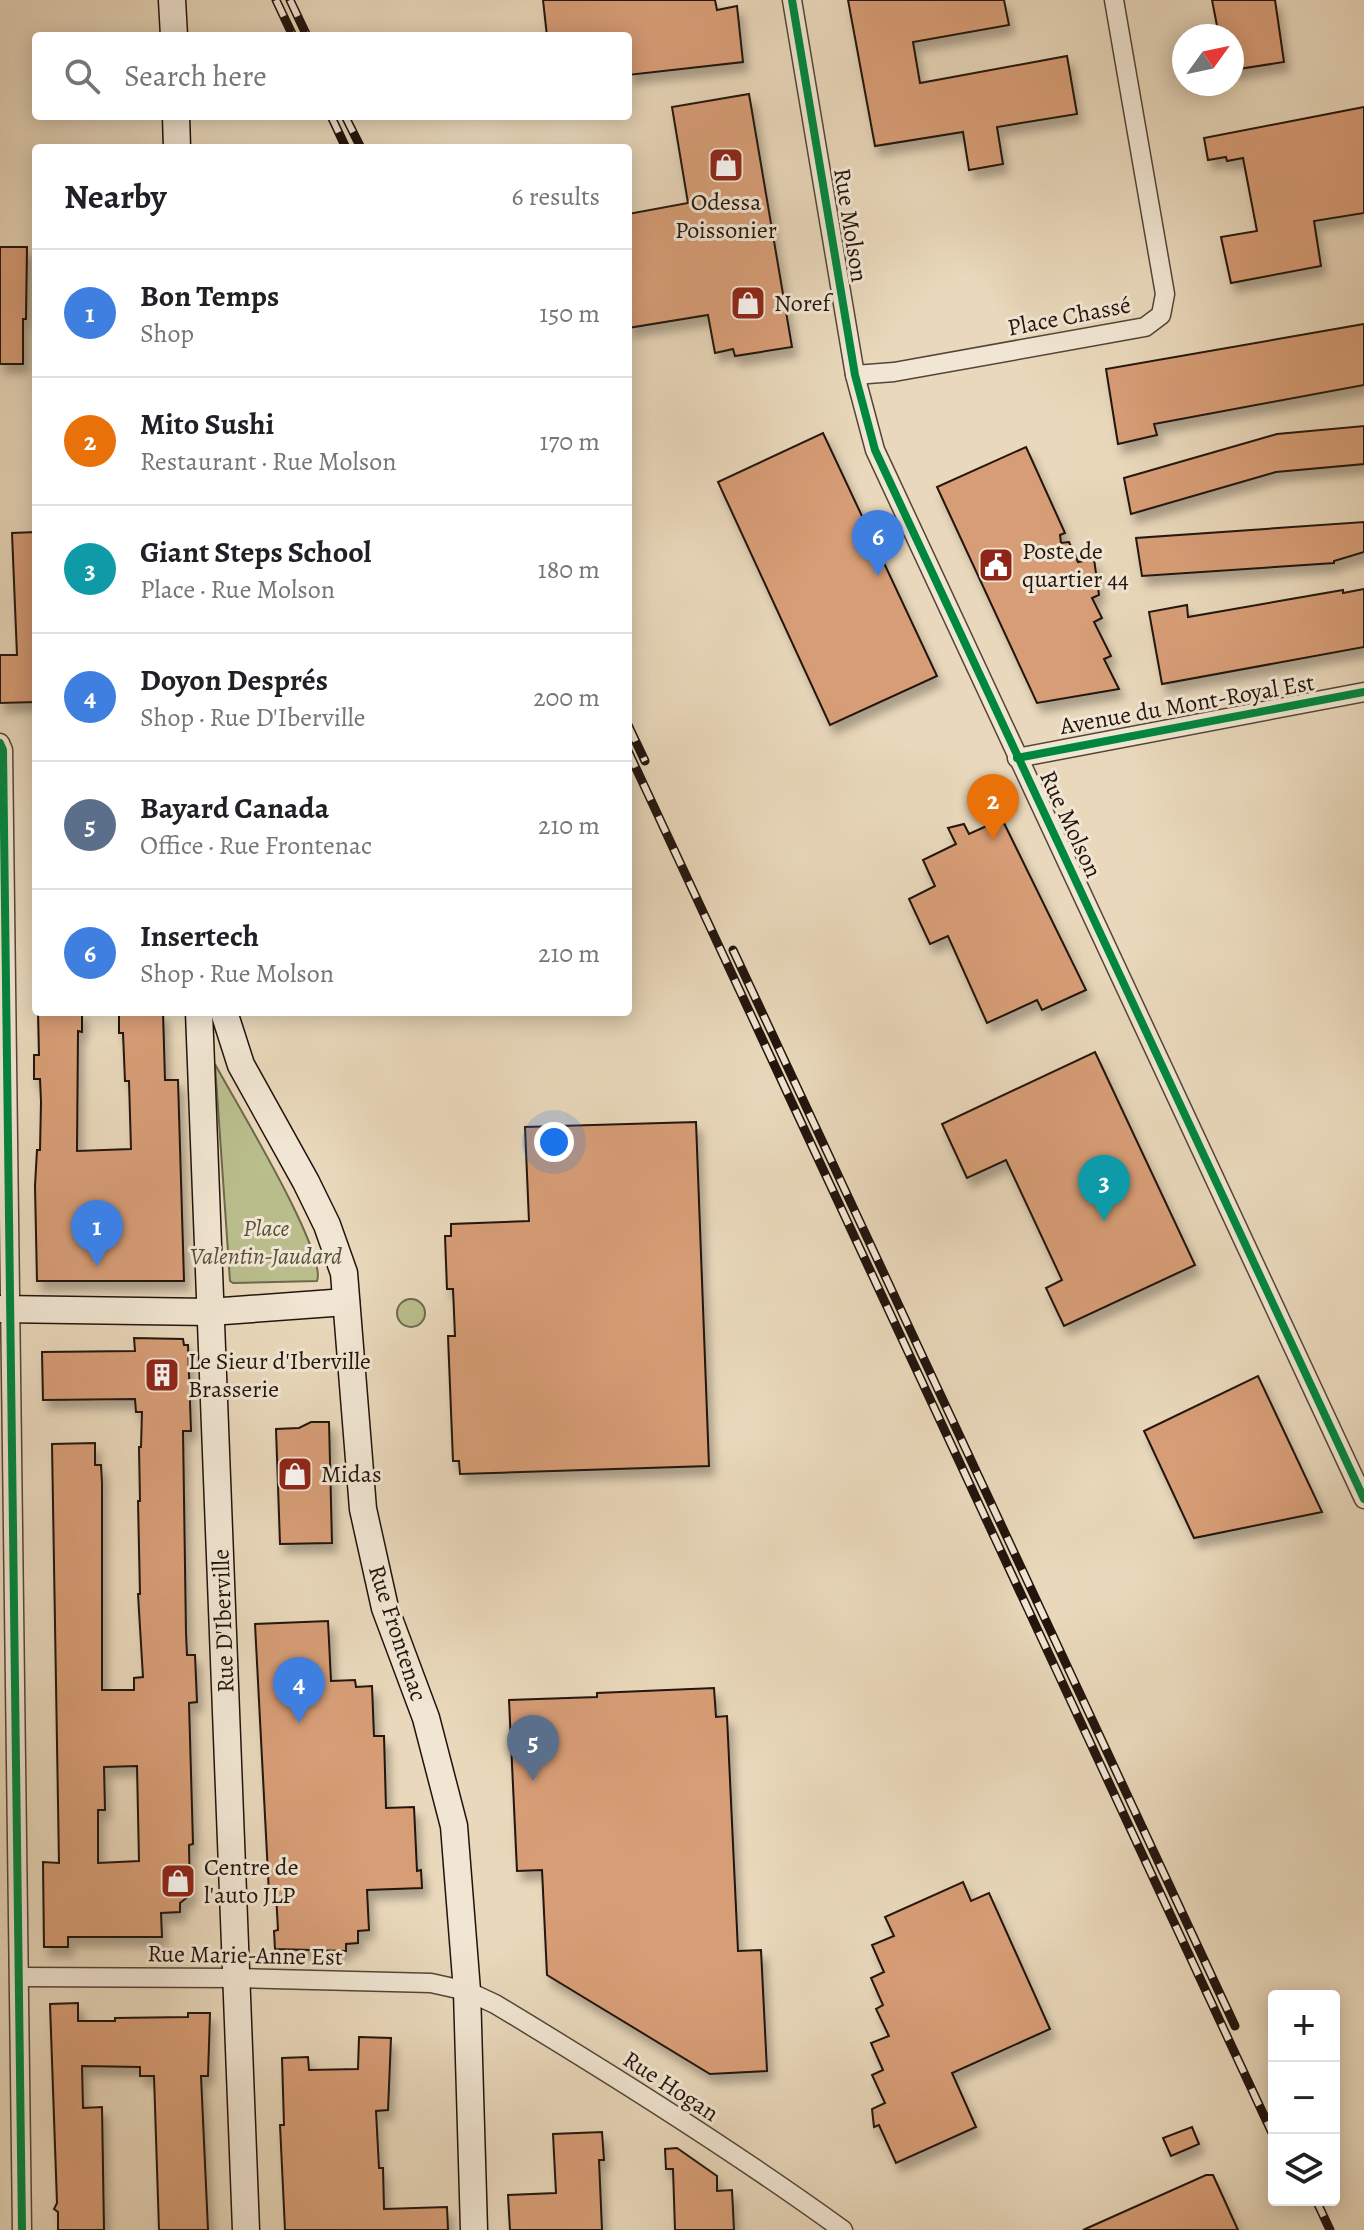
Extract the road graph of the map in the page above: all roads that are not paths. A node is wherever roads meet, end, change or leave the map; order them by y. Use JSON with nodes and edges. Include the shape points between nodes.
{"nodes":[{"id":1,"x":172,"y":0,"type":"edge"},
{"id":2,"x":792,"y":0,"type":"edge"},
{"id":3,"x":1114,"y":0,"type":"edge"},
{"id":4,"x":174,"y":32,"type":"edge"},
{"id":5,"x":176,"y":120,"type":"edge"},
{"id":6,"x":177,"y":144,"type":"edge"},
{"id":7,"x":855,"y":375,"type":"junction"},
{"id":8,"x":1364,"y":692,"type":"edge"},
{"id":9,"x":0,"y":743,"type":"edge"},
{"id":10,"x":1017,"y":758,"type":"junction"},
{"id":11,"x":199,"y":1016,"type":"edge"},
{"id":12,"x":225,"y":1016,"type":"edge"},
{"id":13,"x":346,"y":1302,"type":"junction"},
{"id":14,"x":6,"y":1309,"type":"edge"},
{"id":15,"x":210,"y":1312,"type":"junction"},
{"id":16,"x":1364,"y":1499,"type":"edge"},
{"id":17,"x":7,"y":1592,"type":"edge"},
{"id":18,"x":20,"y":1977,"type":"junction"},
{"id":19,"x":237,"y":1978,"type":"junction"},
{"id":20,"x":467,"y":1991,"type":"junction"},
{"id":21,"x":22,"y":2230,"type":"edge"},
{"id":22,"x":246,"y":2230,"type":"edge"},
{"id":23,"x":474,"y":2230,"type":"edge"},
{"id":24,"x":843,"y":2230,"type":"edge"}],
"edges":[{"from":1,"to":4,"type":"main road"},
{"from":2,"to":7,"type":"street","name":"Rue Molson"},
{"from":3,"to":7,"type":"street","name":"Place Chassé","via":[[1165,294],[1161,315],[1145,327]]},
{"from":5,"to":6,"type":"main road"},
{"from":7,"to":10,"type":"street","name":"Rue Molson","via":[[875,450],[895,498]]},
{"from":8,"to":10,"type":"street","name":"Avenue du Mont-Royal Est"},
{"from":9,"to":14,"type":"street"},
{"from":10,"to":16,"type":"street","name":"Rue Molson"},
{"from":11,"to":15,"type":"main road","name":"Rue D'Iberville"},
{"from":12,"to":13,"type":"main road","name":"Rue Frontenac","via":[[241,1065],[327,1225],[344,1273]]},
{"from":13,"to":15,"type":"main road"},
{"from":13,"to":20,"type":"main road","name":"Rue Frontenac","via":[[363,1509],[385,1608],[426,1718],[454,1826]]},
{"from":14,"to":15,"type":"main road"},
{"from":14,"to":17,"type":"street"},
{"from":15,"to":19,"type":"main road","name":"Rue D'Iberville"},
{"from":17,"to":18,"type":"street"},
{"from":18,"to":19,"type":"street","name":"Rue Marie-Anne Est"},
{"from":18,"to":21,"type":"street"},
{"from":19,"to":20,"type":"street","name":"Rue Marie-Anne Est","via":[[431,1983]]},
{"from":19,"to":22,"type":"main road","name":"Rue D'Iberville"},
{"from":20,"to":23,"type":"main road","name":"Rue Frontenac"},
{"from":20,"to":24,"type":"street","name":"Rue Hogan","via":[[654,2102]]}]}
